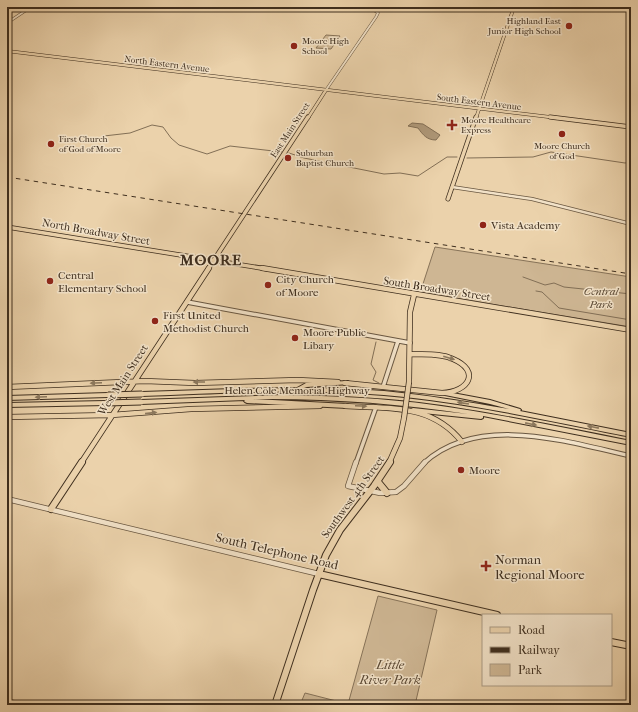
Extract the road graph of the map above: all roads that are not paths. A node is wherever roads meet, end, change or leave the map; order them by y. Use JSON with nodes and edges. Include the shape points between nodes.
{"nodes":[{"id":1,"x":31,"y":7,"type":"edge"},
{"id":2,"x":514,"y":7,"type":"edge"},
{"id":3,"x":374,"y":10,"type":"dead end"},
{"id":4,"x":7,"y":23,"type":"edge"},
{"id":5,"x":7,"y":51,"type":"edge"},
{"id":6,"x":326,"y":90,"type":"junction"},
{"id":7,"x":478,"y":108,"type":"junction"},
{"id":8,"x":631,"y":127,"type":"edge"},
{"id":9,"x":452,"y":187,"type":"junction"},
{"id":10,"x":448,"y":199,"type":"dead end"},
{"id":11,"x":631,"y":224,"type":"edge"},
{"id":12,"x":7,"y":227,"type":"edge"},
{"id":13,"x":214,"y":261,"type":"junction"},
{"id":14,"x":414,"y":295,"type":"junction"},
{"id":15,"x":187,"y":302,"type":"junction"},
{"id":16,"x":631,"y":330,"type":"edge"},
{"id":17,"x":398,"y":341,"type":"junction"},
{"id":18,"x":410,"y":343,"type":"junction"},
{"id":19,"x":410,"y":354,"type":"junction"},
{"id":20,"x":135,"y":381,"type":"junction"},
{"id":21,"x":348,"y":383,"type":"junction"},
{"id":22,"x":383,"y":386,"type":"junction"},
{"id":23,"x":7,"y":387,"type":"edge"},
{"id":24,"x":294,"y":390,"type":"junction"},
{"id":25,"x":442,"y":393,"type":"junction"},
{"id":26,"x":7,"y":398,"type":"edge"},
{"id":27,"x":230,"y":399,"type":"junction"},
{"id":28,"x":7,"y":406,"type":"edge"},
{"id":29,"x":347,"y":406,"type":"junction"},
{"id":30,"x":376,"y":407,"type":"junction"},
{"id":31,"x":413,"y":410,"type":"junction"},
{"id":32,"x":112,"y":415,"type":"junction"},
{"id":33,"x":7,"y":417,"type":"edge"},
{"id":34,"x":498,"y":417,"type":"junction"},
{"id":35,"x":542,"y":418,"type":"junction"},
{"id":36,"x":631,"y":435,"type":"edge"},
{"id":37,"x":462,"y":442,"type":"junction"},
{"id":38,"x":631,"y":443,"type":"edge"},
{"id":39,"x":631,"y":456,"type":"edge"},
{"id":40,"x":378,"y":482,"type":"junction"},
{"id":41,"x":371,"y":491,"type":"junction"},
{"id":42,"x":387,"y":493,"type":"junction"},
{"id":43,"x":7,"y":499,"type":"edge"},
{"id":44,"x":51,"y":509,"type":"junction"},
{"id":45,"x":319,"y":574,"type":"junction"},
{"id":46,"x":493,"y":614,"type":"edge"},
{"id":47,"x":612,"y":642,"type":"edge"},
{"id":48,"x":631,"y":646,"type":"edge"},
{"id":49,"x":275,"y":705,"type":"edge"}],
"edges":[{"from":1,"to":4,"type":"street"},
{"from":2,"to":7,"type":"main road"},
{"from":3,"to":6,"type":"street","name":"East Main Street","via":[[378,13],[376,17]]},
{"from":5,"to":6,"type":"main road","name":"North Eastern Avenue"},
{"from":6,"to":7,"type":"main road","name":"South Eastern Avenue"},
{"from":6,"to":13,"type":"main road","name":"East Main Street"},
{"from":7,"to":8,"type":"main road","name":"South Eastern Avenue"},
{"from":7,"to":9,"type":"main road"},
{"from":9,"to":10,"type":"main road"},
{"from":9,"to":11,"type":"street","via":[[532,199]]},
{"from":12,"to":13,"type":"main road","name":"North Broadway Street"},
{"from":13,"to":14,"type":"main road","name":"South Broadway Street"},
{"from":13,"to":15,"type":"main road","name":"West Main Street"},
{"from":14,"to":16,"type":"main road","name":"South Broadway Street"},
{"from":14,"to":18,"type":"main road","name":"Southwest 4th Street","via":[[410,312]]},
{"from":15,"to":17,"type":"street"},
{"from":15,"to":20,"type":"main road","name":"West Main Street"},
{"from":17,"to":18,"type":"street"},
{"from":17,"to":22,"type":"street"},
{"from":18,"to":19,"type":"main road","name":"Southwest 4th Street"},
{"from":19,"to":25,"type":"main road","one_way":true,"via":[[450,358],[466,368],[468,377],[464,386],[456,391]]},
{"from":19,"to":40,"type":"main road","name":"Southwest 4th Street","bridge":true,"via":[[403,430],[391,462]]},
{"from":21,"to":20,"type":"main road","one_way":true,"via":[[298,380]]},
{"from":20,"to":23,"type":"main road","one_way":true},
{"from":20,"to":32,"type":"main road","name":"West Main Street"},
{"from":21,"to":22,"type":"main road"},
{"from":21,"to":24,"type":"highway","via":[[306,385]]},
{"from":22,"to":25,"type":"main road"},
{"from":24,"to":26,"type":"highway","name":"Helen Cole Memorial Highway","one_way":true,"bridge":true},
{"from":35,"to":24,"type":"highway","name":"Helen Cole Memorial Highway","one_way":true,"via":[[421,397],[373,392]]},
{"from":25,"to":35,"type":"highway","via":[[500,404]]},
{"from":27,"to":28,"type":"highway","name":"Helen Cole Memorial Highway","bridge":true},
{"from":27,"to":29,"type":"highway","via":[[262,403]]},
{"from":27,"to":34,"type":"highway","name":"Helen Cole Memorial Highway","via":[[288,397],[366,400]]},
{"from":29,"to":30,"type":"main road","one_way":true},
{"from":32,"to":29,"type":"main road","one_way":true},
{"from":30,"to":31,"type":"main road"},
{"from":30,"to":41,"type":"street","via":[[348,486]]},
{"from":31,"to":34,"type":"highway"},
{"from":31,"to":37,"type":"main road","via":[[441,421],[453,430]]},
{"from":32,"to":33,"type":"main road"},
{"from":32,"to":44,"type":"main road","name":"West Main Street"},
{"from":34,"to":38,"type":"highway","name":"Helen Cole Memorial Highway","one_way":true},
{"from":36,"to":35,"type":"highway","name":"Helen Cole Memorial Highway","one_way":true},
{"from":37,"to":39,"type":"street","via":[[500,435],[526,436]]},
{"from":37,"to":42,"type":"street","via":[[428,460],[403,488]]},
{"from":40,"to":41,"type":"main road","name":"Southwest 4th Street"},
{"from":40,"to":42,"type":"main road"},
{"from":41,"to":42,"type":"street"},
{"from":41,"to":45,"type":"main road","name":"Southwest 4th Street","via":[[336,537],[325,556]]},
{"from":43,"to":44,"type":"street","name":"South Telephone Road"},
{"from":44,"to":45,"type":"street","name":"South Telephone Road"},
{"from":45,"to":46,"type":"main road","name":"South Telephone Road"},
{"from":45,"to":49,"type":"main road","name":"Southwest 4th Street"},
{"from":47,"to":48,"type":"main road"}]}
